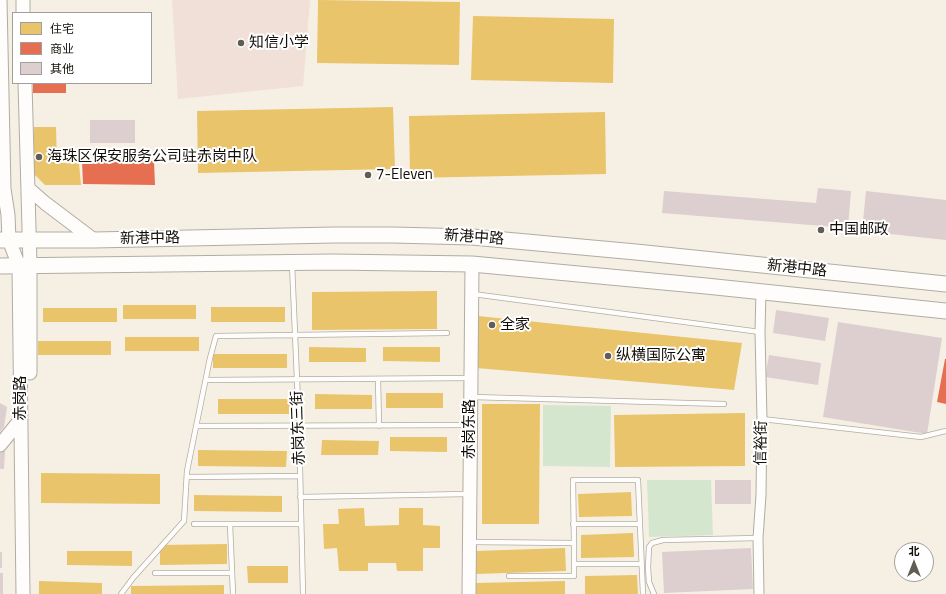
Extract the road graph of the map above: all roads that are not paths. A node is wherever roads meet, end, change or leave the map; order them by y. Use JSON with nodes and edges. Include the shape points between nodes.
{"nodes":[{"id":1,"x":0,"y":0,"type":"edge"},
{"id":2,"x":23,"y":0,"type":"edge"},
{"id":3,"x":24,"y":12,"type":"edge"},
{"id":4,"x":25,"y":84,"type":"edge"},
{"id":5,"x":28,"y":188,"type":"junction"},
{"id":6,"x":2,"y":191,"type":"edge"},
{"id":7,"x":472,"y":237,"type":"junction"},
{"id":8,"x":5,"y":240,"type":"edge"},
{"id":9,"x":94,"y":240,"type":"junction"},
{"id":10,"x":29,"y":241,"type":"junction"},
{"id":11,"x":520,"y":241,"type":"junction"},
{"id":12,"x":292,"y":262,"type":"junction"},
{"id":13,"x":472,"y":264,"type":"junction"},
{"id":14,"x":25,"y":265,"type":"junction"},
{"id":15,"x":0,"y":266,"type":"edge"},
{"id":16,"x":518,"y":267,"type":"junction"},
{"id":17,"x":946,"y":284,"type":"edge"},
{"id":18,"x":761,"y":291,"type":"junction"},
{"id":19,"x":471,"y":294,"type":"junction"},
{"id":20,"x":946,"y":311,"type":"edge"},
{"id":21,"x":760,"y":332,"type":"junction"},
{"id":22,"x":295,"y":334,"type":"junction"},
{"id":23,"x":446,"y":334,"type":"dead end"},
{"id":24,"x":470,"y":378,"type":"junction"},
{"id":25,"x":378,"y":379,"type":"junction"},
{"id":26,"x":206,"y":380,"type":"junction"},
{"id":27,"x":297,"y":380,"type":"junction"},
{"id":28,"x":470,"y":397,"type":"junction"},
{"id":29,"x":724,"y":404,"type":"dead end"},
{"id":30,"x":22,"y":419,"type":"junction"},
{"id":31,"x":762,"y":419,"type":"junction"},
{"id":32,"x":470,"y":425,"type":"junction"},
{"id":33,"x":196,"y":426,"type":"junction"},
{"id":34,"x":299,"y":426,"type":"junction"},
{"id":35,"x":379,"y":426,"type":"junction"},
{"id":36,"x":946,"y":431,"type":"edge"},
{"id":37,"x":0,"y":445,"type":"edge"},
{"id":38,"x":300,"y":476,"type":"junction"},
{"id":39,"x":187,"y":477,"type":"junction"},
{"id":40,"x":470,"y":494,"type":"junction"},
{"id":41,"x":300,"y":497,"type":"junction"},
{"id":42,"x":194,"y":524,"type":"dead end"},
{"id":43,"x":230,"y":524,"type":"junction"},
{"id":44,"x":301,"y":524,"type":"junction"},
{"id":45,"x":573,"y":524,"type":"junction"},
{"id":46,"x":640,"y":524,"type":"junction"},
{"id":47,"x":758,"y":538,"type":"junction"},
{"id":48,"x":469,"y":542,"type":"junction"},
{"id":49,"x":574,"y":543,"type":"junction"},
{"id":50,"x":23,"y":559,"type":"junction"},
{"id":51,"x":574,"y":564,"type":"junction"},
{"id":52,"x":641,"y":564,"type":"junction"},
{"id":53,"x":155,"y":573,"type":"dead end"},
{"id":54,"x":232,"y":573,"type":"junction"},
{"id":55,"x":509,"y":576,"type":"dead end"},
{"id":56,"x":23,"y":594,"type":"edge"},
{"id":57,"x":121,"y":594,"type":"edge"},
{"id":58,"x":233,"y":594,"type":"edge"},
{"id":59,"x":303,"y":594,"type":"edge"},
{"id":60,"x":469,"y":594,"type":"edge"},
{"id":61,"x":642,"y":594,"type":"edge"},
{"id":62,"x":654,"y":594,"type":"edge"},
{"id":63,"x":759,"y":594,"type":"edge"}],
"edges":[{"from":1,"to":6,"type":"main road","name":"赤岗路"},
{"from":2,"to":3,"type":"main road"},
{"from":4,"to":5,"type":"main road","name":"赤岗路"},
{"from":5,"to":9,"type":"main road"},
{"from":5,"to":10,"type":"main road","name":"赤岗路"},
{"from":6,"to":8,"type":"main road","name":"赤岗路","via":[[8,215]]},
{"from":7,"to":9,"type":"main road","name":"新港中路","via":[[334,235]]},
{"from":7,"to":11,"type":"main road","name":"新港中路"},
{"from":7,"to":13,"type":"main road"},
{"from":8,"to":10,"type":"main road","name":"新港中路"},
{"from":8,"to":14,"type":"main road","name":"赤岗路"},
{"from":9,"to":10,"type":"main road","name":"新港中路"},
{"from":10,"to":14,"type":"main road","name":"赤岗路"},
{"from":11,"to":16,"type":"main road"},
{"from":11,"to":17,"type":"main road","name":"新港中路"},
{"from":12,"to":13,"type":"main road","name":"新港中路"},
{"from":12,"to":14,"type":"main road","name":"新港中路"},
{"from":12,"to":22,"type":"lane","name":"赤岗东三街"},
{"from":13,"to":16,"type":"main road","name":"新港中路"},
{"from":13,"to":19,"type":"main road","name":"赤岗东路"},
{"from":14,"to":15,"type":"main road","name":"新港中路"},
{"from":14,"to":30,"type":"main road","name":"赤岗路"},
{"from":14,"to":50,"type":"main road","name":"赤岗路","via":[[29,505]]},
{"from":16,"to":18,"type":"main road","name":"新港中路"},
{"from":18,"to":20,"type":"main road","name":"新港中路"},
{"from":18,"to":21,"type":"street","name":"信裕街"},
{"from":19,"to":21,"type":"lane"},
{"from":19,"to":24,"type":"main road","name":"赤岗东路"},
{"from":21,"to":31,"type":"street","name":"信裕街"},
{"from":22,"to":23,"type":"lane"},
{"from":22,"to":26,"type":"lane","via":[[216,336]]},
{"from":22,"to":27,"type":"lane","name":"赤岗东三街"},
{"from":24,"to":25,"type":"lane"},
{"from":24,"to":28,"type":"main road","name":"赤岗东路"},
{"from":25,"to":27,"type":"lane"},
{"from":25,"to":35,"type":"lane"},
{"from":26,"to":27,"type":"lane"},
{"from":26,"to":33,"type":"lane"},
{"from":27,"to":34,"type":"lane","name":"赤岗东三街"},
{"from":28,"to":29,"type":"lane"},
{"from":28,"to":32,"type":"main road","name":"赤岗东路"},
{"from":30,"to":37,"type":"main road"},
{"from":30,"to":50,"type":"main road","name":"赤岗路"},
{"from":31,"to":36,"type":"lane","via":[[921,437]]},
{"from":31,"to":47,"type":"street","name":"信裕街"},
{"from":32,"to":35,"type":"lane"},
{"from":32,"to":40,"type":"main road","name":"赤岗东路"},
{"from":33,"to":34,"type":"lane"},
{"from":33,"to":39,"type":"lane"},
{"from":34,"to":35,"type":"lane"},
{"from":34,"to":38,"type":"lane","name":"赤岗东三街"},
{"from":38,"to":39,"type":"lane"},
{"from":38,"to":41,"type":"lane","name":"赤岗东三街"},
{"from":39,"to":57,"type":"lane","via":[[184,521]]},
{"from":40,"to":41,"type":"lane"},
{"from":40,"to":48,"type":"main road","name":"赤岗东路"},
{"from":41,"to":44,"type":"lane","name":"赤岗东三街"},
{"from":42,"to":43,"type":"lane"},
{"from":43,"to":44,"type":"lane"},
{"from":43,"to":54,"type":"lane"},
{"from":44,"to":59,"type":"lane","name":"赤岗东三街"},
{"from":45,"to":46,"type":"lane"},
{"from":45,"to":46,"type":"lane","via":[[573,480],[638,480]]},
{"from":45,"to":49,"type":"lane"},
{"from":46,"to":52,"type":"lane"},
{"from":47,"to":62,"type":"lane","via":[[663,540],[652,543],[648,568]]},
{"from":47,"to":63,"type":"street","name":"信裕街"},
{"from":48,"to":49,"type":"lane"},
{"from":48,"to":60,"type":"main road","name":"赤岗东路"},
{"from":49,"to":51,"type":"lane"},
{"from":50,"to":56,"type":"main road","name":"赤岗路"},
{"from":51,"to":52,"type":"lane"},
{"from":51,"to":55,"type":"lane","via":[[574,576]]},
{"from":52,"to":61,"type":"lane"},
{"from":53,"to":54,"type":"lane"},
{"from":54,"to":58,"type":"lane"}]}
